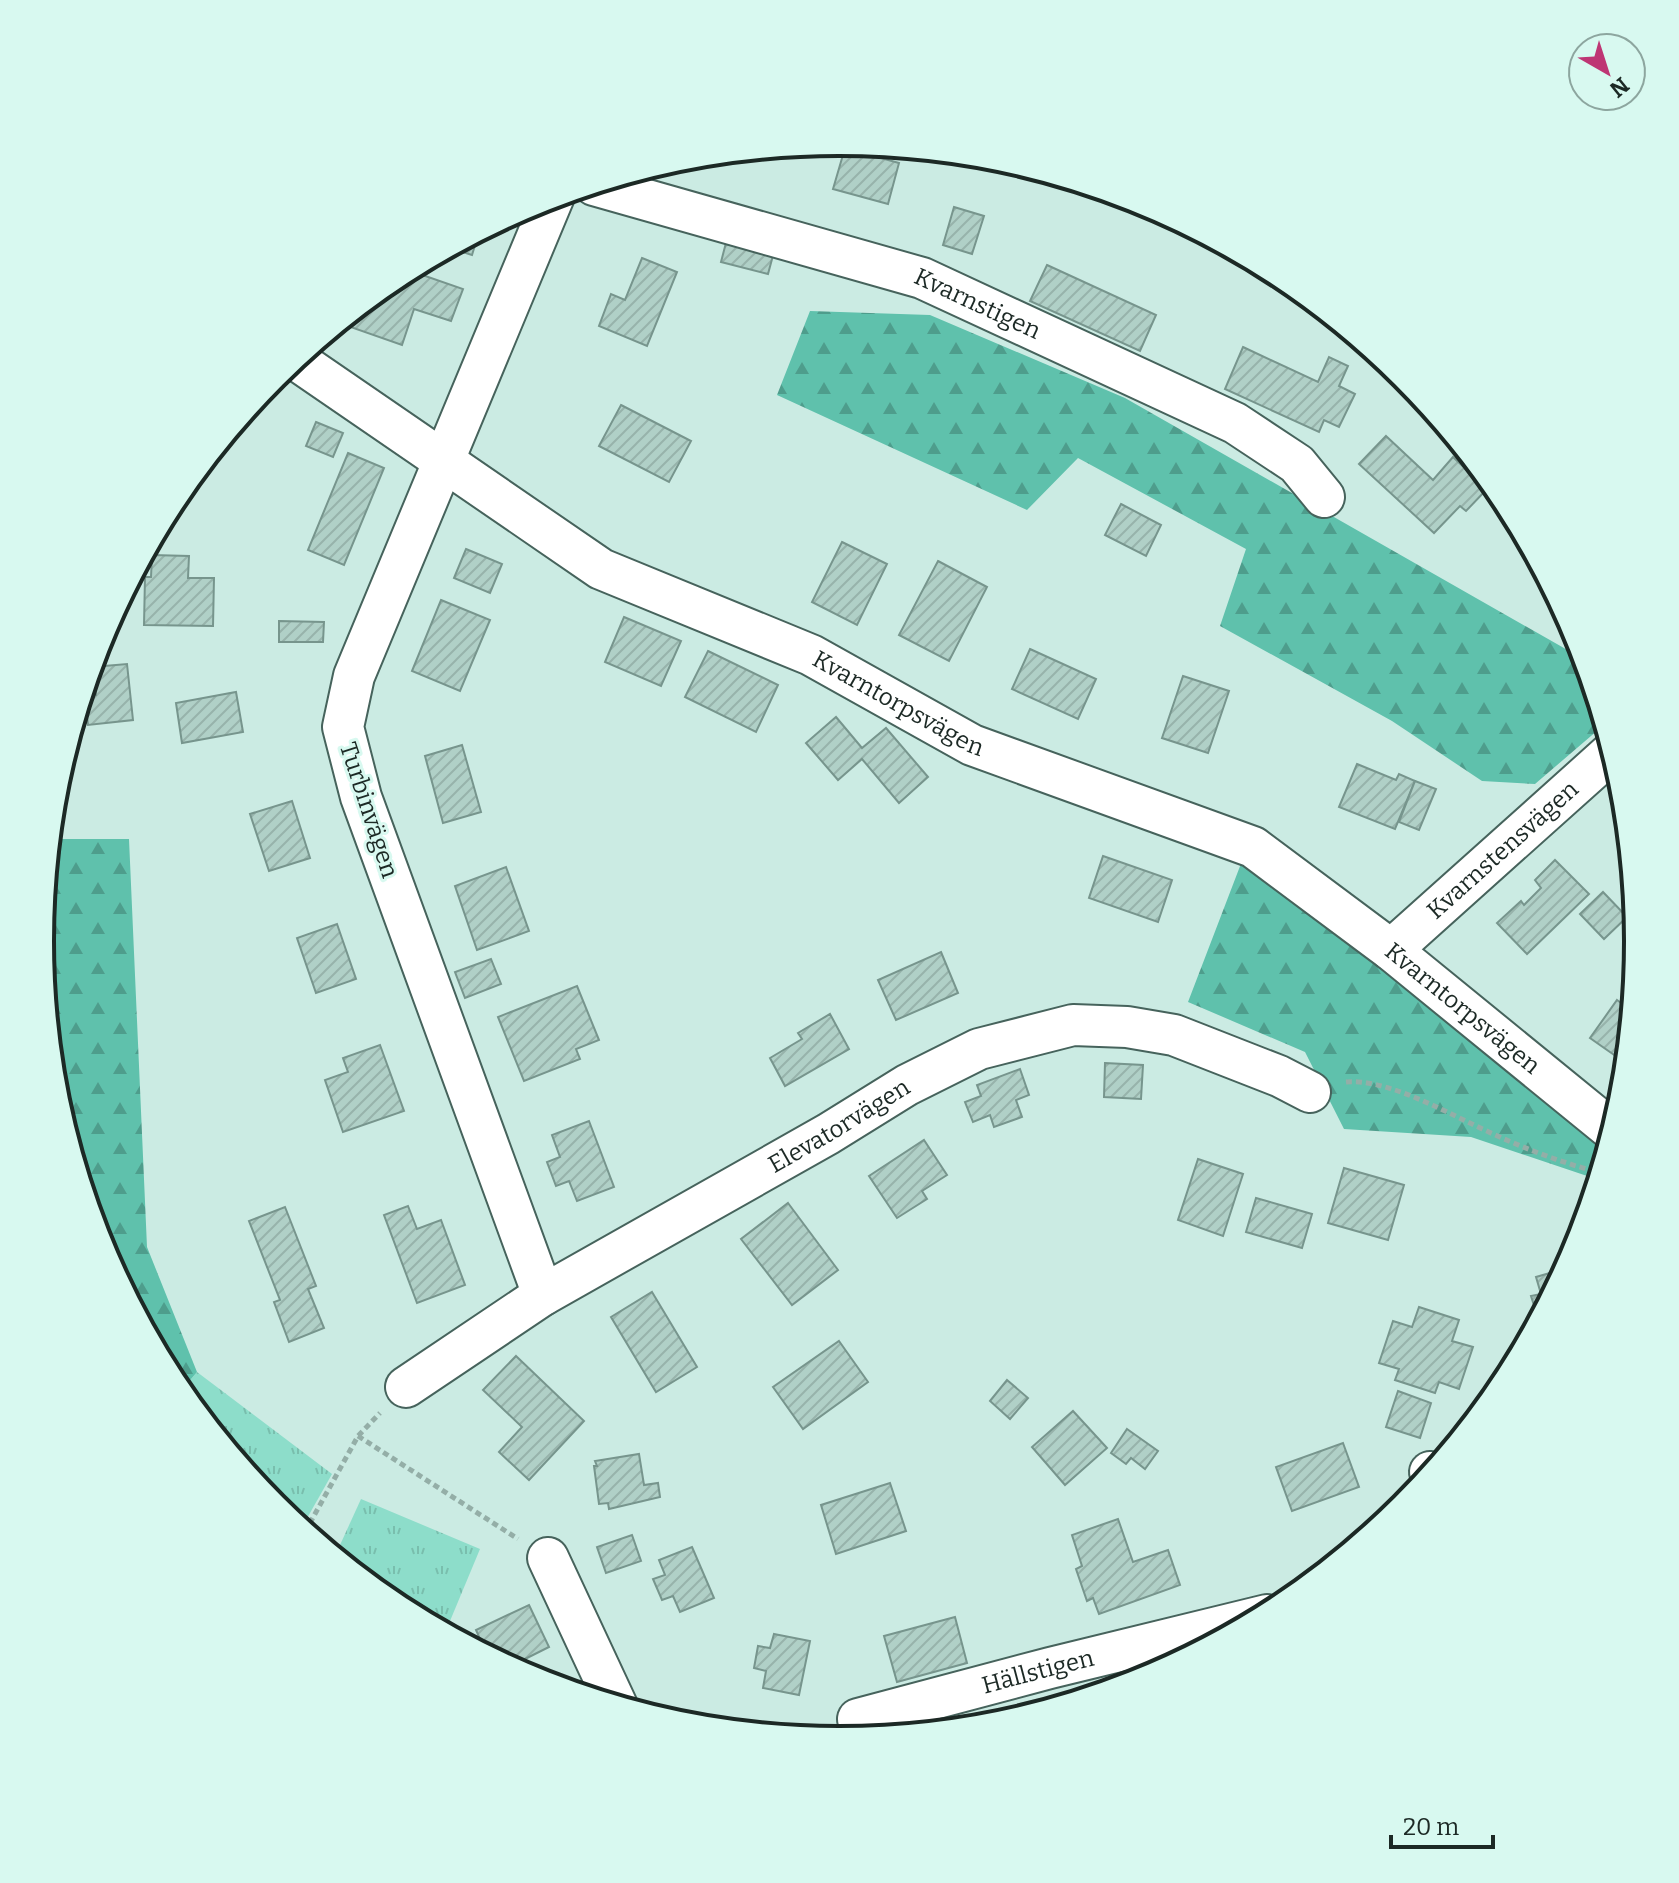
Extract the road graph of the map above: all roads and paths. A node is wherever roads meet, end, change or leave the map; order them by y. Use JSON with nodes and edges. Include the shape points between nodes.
{"nodes":[{"id":1,"x":612,"y":190,"type":"edge"},
{"id":2,"x":547,"y":213,"type":"edge"},
{"id":3,"x":305,"y":366,"type":"edge"},
{"id":4,"x":445,"y":464,"type":"junction"},
{"id":5,"x":1324,"y":497,"type":"dead end"},
{"id":6,"x":1603,"y":760,"type":"edge"},
{"id":7,"x":1391,"y":950,"type":"junction"},
{"id":8,"x":1310,"y":1092,"type":"joint"},
{"id":9,"x":1603,"y":1123,"type":"edge"},
{"id":10,"x":1591,"y":1169,"type":"edge"},
{"id":11,"x":543,"y":1295,"type":"junction"},
{"id":12,"x":406,"y":1387,"type":"joint"},
{"id":13,"x":358,"y":1436,"type":"junction"},
{"id":14,"x":311,"y":1522,"type":"edge"},
{"id":15,"x":548,"y":1558,"type":"joint"},
{"id":16,"x":1227,"y":1625,"type":"edge"},
{"id":17,"x":611,"y":1692,"type":"edge"},
{"id":18,"x":858,"y":1719,"type":"dead end"}],
"edges":[{"from":1,"to":5,"type":"street","name":"Kvarnstigen","via":[[922,278],[1235,423],[1297,464]]},
{"from":2,"to":4,"type":"street","name":"Turbinvägen"},
{"from":3,"to":4,"type":"street","name":"Kvarntorpsvägen"},
{"from":4,"to":7,"type":"street","name":"Kvarntorpsvägen","via":[[601,569],[811,655],[972,745],[1253,847]]},
{"from":4,"to":11,"type":"street","name":"Turbinvägen","via":[[354,676],[343,727],[361,797]]},
{"from":6,"to":7,"type":"street","name":"Kvarnstensvägen"},
{"from":7,"to":9,"type":"street","name":"Kvarntorpsvägen"},
{"from":8,"to":10,"type":"path","via":[[1349,1081],[1386,1088]]},
{"from":8,"to":11,"type":"street","name":"Elevatorvägen","via":[[1174,1035],[1127,1027],[1073,1025],[979,1049],[907,1085]]},
{"from":11,"to":12,"type":"street","name":"Elevatorvägen"},
{"from":12,"to":13,"type":"path"},
{"from":13,"to":14,"type":"path"},
{"from":13,"to":15,"type":"path"},
{"from":15,"to":17,"type":"street"},
{"from":16,"to":18,"type":"street","name":"Hällstigen"}]}
